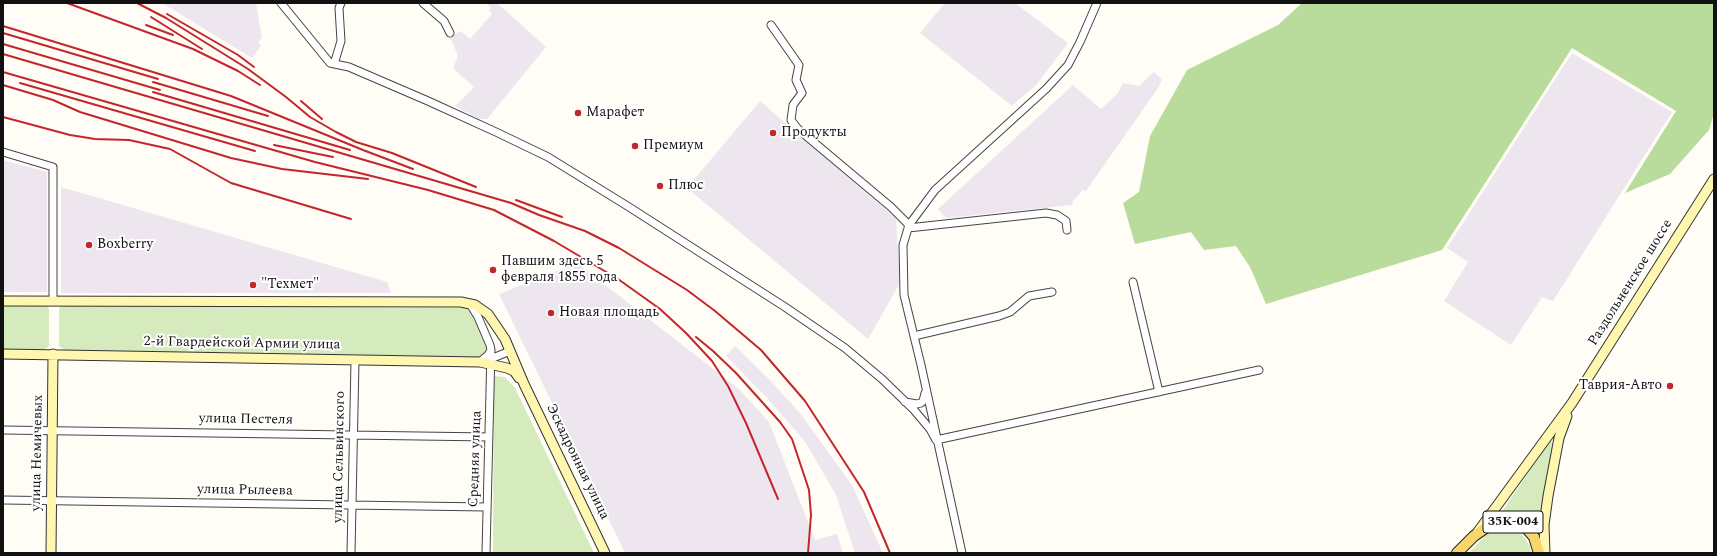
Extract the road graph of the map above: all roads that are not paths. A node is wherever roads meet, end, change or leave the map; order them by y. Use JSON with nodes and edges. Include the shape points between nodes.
{"nodes":[{"id":1,"x":281,"y":3,"type":"edge"},
{"id":2,"x":341,"y":3,"type":"edge"},
{"id":3,"x":422,"y":3,"type":"edge"},
{"id":4,"x":1097,"y":3,"type":"edge"},
{"id":5,"x":771,"y":25,"type":"dead end"},
{"id":6,"x":450,"y":33,"type":"dead end"},
{"id":7,"x":334,"y":64,"type":"junction"},
{"id":8,"x":3,"y":152,"type":"edge"},
{"id":9,"x":1714,"y":179,"type":"edge"},
{"id":10,"x":908,"y":226,"type":"junction"},
{"id":11,"x":1067,"y":230,"type":"dead end"},
{"id":12,"x":1132,"y":282,"type":"dead end"},
{"id":13,"x":1052,"y":292,"type":"dead end"},
{"id":14,"x":3,"y":301,"type":"edge"},
{"id":15,"x":53,"y":301,"type":"junction"},
{"id":16,"x":470,"y":304,"type":"junction"},
{"id":17,"x":914,"y":336,"type":"junction"},
{"id":18,"x":490,"y":350,"type":"junction"},
{"id":19,"x":510,"y":352,"type":"junction"},
{"id":20,"x":3,"y":354,"type":"edge"},
{"id":21,"x":53,"y":354,"type":"junction"},
{"id":22,"x":355,"y":361,"type":"junction"},
{"id":23,"x":480,"y":362,"type":"junction"},
{"id":24,"x":491,"y":362,"type":"junction"},
{"id":25,"x":1259,"y":370,"type":"dead end"},
{"id":26,"x":524,"y":384,"type":"junction"},
{"id":27,"x":926,"y":388,"type":"junction"},
{"id":28,"x":1159,"y":392,"type":"junction"},
{"id":29,"x":905,"y":402,"type":"junction"},
{"id":30,"x":1572,"y":403,"type":"junction"},
{"id":31,"x":3,"y":430,"type":"edge"},
{"id":32,"x":52,"y":431,"type":"junction"},
{"id":33,"x":354,"y":435,"type":"junction"},
{"id":34,"x":489,"y":437,"type":"junction"},
{"id":35,"x":936,"y":440,"type":"junction"},
{"id":36,"x":3,"y":500,"type":"edge"},
{"id":37,"x":51,"y":501,"type":"junction"},
{"id":38,"x":352,"y":505,"type":"junction"},
{"id":39,"x":487,"y":507,"type":"junction"},
{"id":40,"x":1474,"y":536,"type":"junction"},
{"id":41,"x":51,"y":553,"type":"edge"},
{"id":42,"x":351,"y":553,"type":"edge"},
{"id":43,"x":486,"y":553,"type":"edge"},
{"id":44,"x":606,"y":553,"type":"edge"},
{"id":45,"x":962,"y":553,"type":"edge"},
{"id":46,"x":1457,"y":553,"type":"edge"},
{"id":47,"x":1539,"y":553,"type":"edge"},
{"id":48,"x":1546,"y":553,"type":"edge"}],
"edges":[{"from":1,"to":7,"type":"street","via":[[330,63]]},
{"from":2,"to":7,"type":"street","via":[[341,41]]},
{"from":3,"to":6,"type":"street","via":[[444,21]]},
{"from":4,"to":10,"type":"street","via":[[1068,65],[1046,89],[935,190]]},
{"from":5,"to":10,"type":"street","via":[[799,65],[796,80],[802,93],[793,105],[791,120],[798,129],[891,207]]},
{"from":7,"to":29,"type":"street","via":[[349,67],[428,101],[554,160],[845,348]]},
{"from":8,"to":15,"type":"street","via":[[53,167]]},
{"from":9,"to":30,"type":"main road","name":"Раздольненское шоссе"},
{"from":10,"to":11,"type":"street","via":[[1046,213],[1057,215],[1066,221]]},
{"from":10,"to":17,"type":"street","via":[[903,245],[904,295]]},
{"from":12,"to":28,"type":"street"},
{"from":13,"to":17,"type":"street","via":[[1029,296],[1010,312],[999,316]]},
{"from":14,"to":15,"type":"main road"},
{"from":15,"to":16,"type":"main road"},
{"from":16,"to":18,"type":"street","name":"Средняя улица","via":[[483,327]]},
{"from":16,"to":19,"type":"main road","via":[[488,314],[505,339]]},
{"from":17,"to":27,"type":"street"},
{"from":18,"to":23,"type":"street","via":[[488,356]]},
{"from":18,"to":24,"type":"street","name":"Средняя улица"},
{"from":19,"to":24,"type":"street"},
{"from":19,"to":26,"type":"main road"},
{"from":20,"to":21,"type":"main road","name":"2-й Гвардейской Армии улица"},
{"from":21,"to":22,"type":"main road","name":"2-й Гвардейской Армии улица"},
{"from":21,"to":32,"type":"main road","name":"улица Немичевых"},
{"from":22,"to":23,"type":"main road","name":"2-й Гвардейской Армии улица"},
{"from":22,"to":33,"type":"street","name":"улица Сельвинского"},
{"from":23,"to":24,"type":"main road","name":"2-й Гвардейской Армии улица"},
{"from":24,"to":26,"type":"main road","name":"2-й Гвардейской Армии улица","via":[[514,371]]},
{"from":24,"to":34,"type":"street","name":"Средняя улица"},
{"from":25,"to":28,"type":"street"},
{"from":26,"to":44,"type":"main road","name":"Эскадронная улица"},
{"from":27,"to":29,"type":"street","via":[[921,403]]},
{"from":27,"to":35,"type":"street"},
{"from":28,"to":35,"type":"street"},
{"from":29,"to":35,"type":"street","via":[[930,429]]},
{"from":30,"to":40,"type":"main road"},
{"from":30,"to":48,"type":"main road","via":[[1559,438],[1548,496],[1544,525]]},
{"from":31,"to":32,"type":"street","name":"улица Пестеля"},
{"from":32,"to":33,"type":"street","name":"улица Пестеля"},
{"from":32,"to":37,"type":"main road","name":"улица Немичевых"},
{"from":33,"to":34,"type":"street","name":"улица Пестеля"},
{"from":33,"to":38,"type":"street","name":"улица Сельвинского"},
{"from":34,"to":39,"type":"street","name":"Средняя улица"},
{"from":35,"to":45,"type":"street"},
{"from":36,"to":37,"type":"street","name":"улица Рылеева"},
{"from":37,"to":38,"type":"street","name":"улица Рылеева"},
{"from":37,"to":41,"type":"main road","name":"улица Немичевых"},
{"from":38,"to":39,"type":"street","name":"улица Рылеева"},
{"from":38,"to":42,"type":"street","name":"улица Сельвинского"},
{"from":39,"to":43,"type":"street","name":"Средняя улица"},
{"from":40,"to":46,"type":"main road","number":"35К-004"},
{"from":40,"to":47,"type":"main road","number":"35К-004","via":[[1500,522],[1519,524],[1534,537]]}]}
